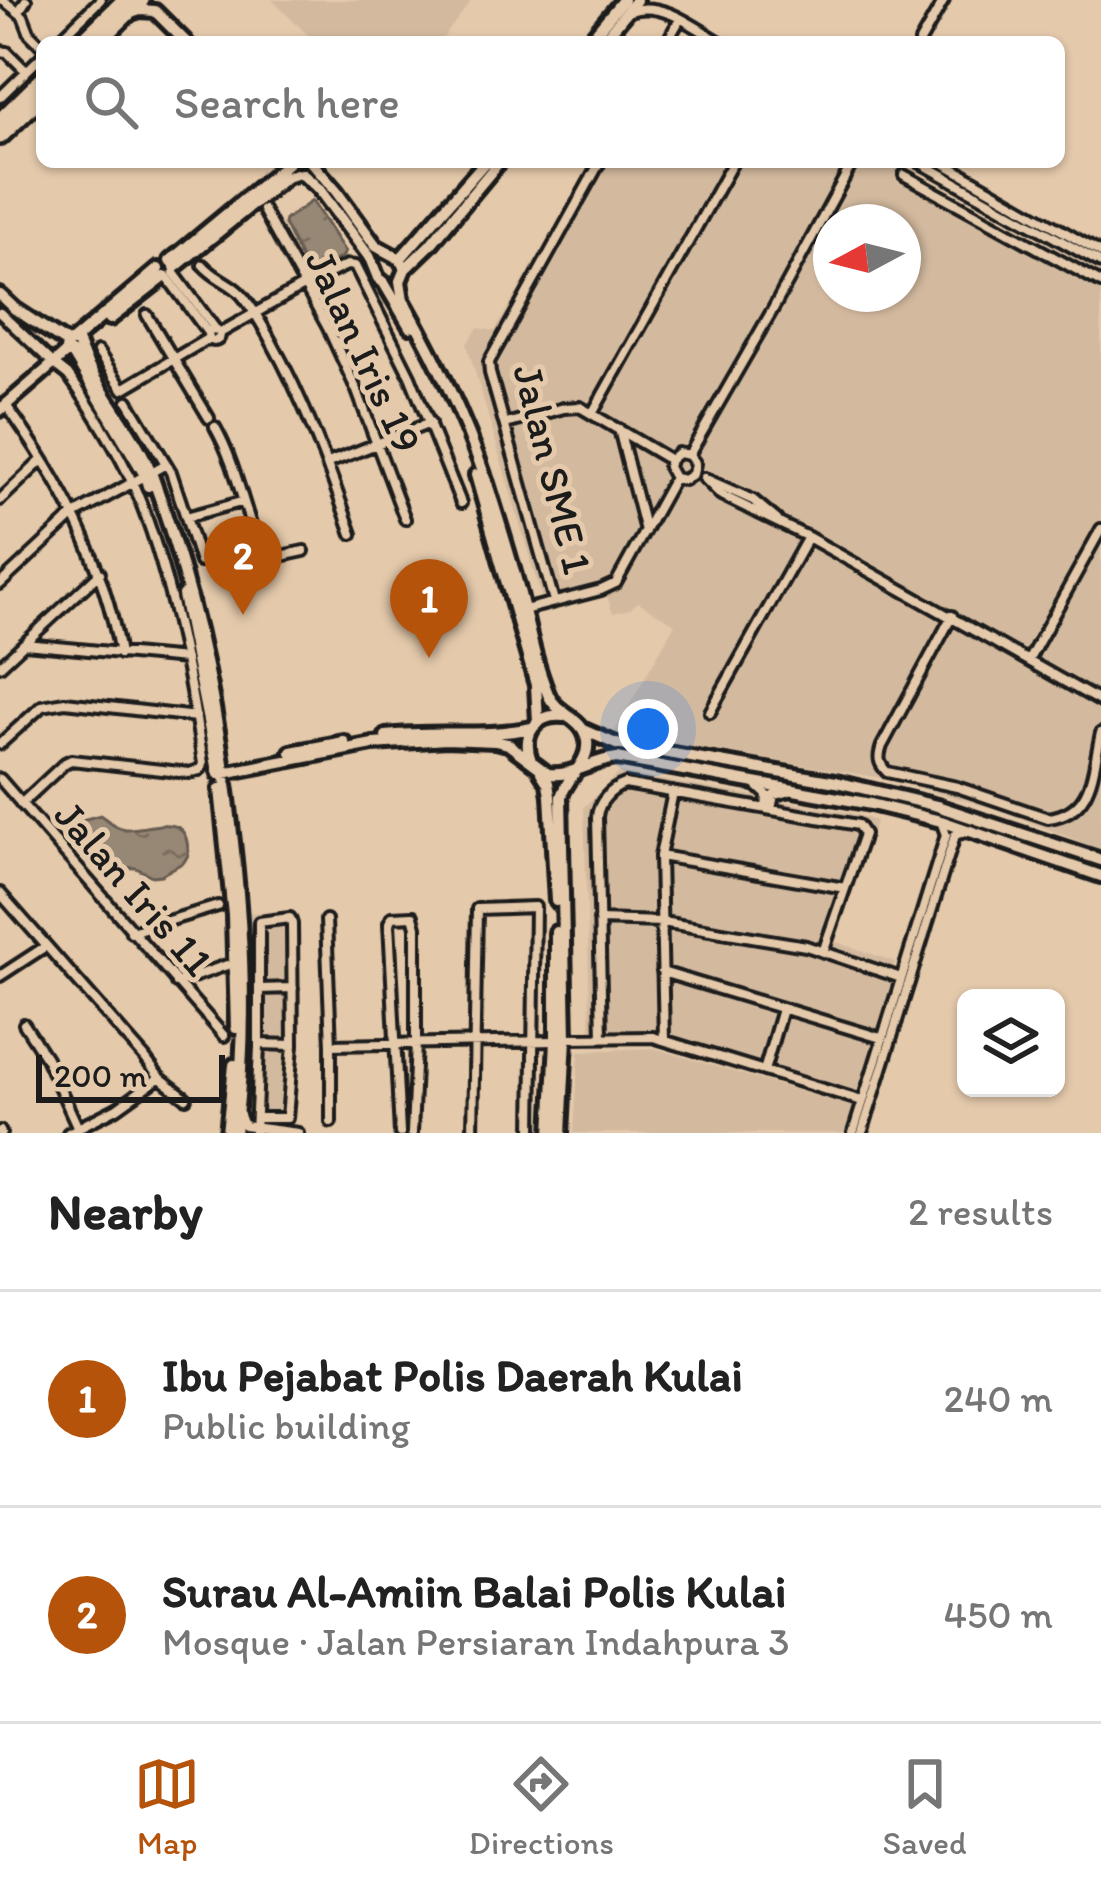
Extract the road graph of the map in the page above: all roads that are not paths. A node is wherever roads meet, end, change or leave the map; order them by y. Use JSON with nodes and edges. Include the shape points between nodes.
{"nodes":[{"id":1,"x":3,"y":0,"type":"edge"},
{"id":2,"x":26,"y":0,"type":"edge"},
{"id":3,"x":100,"y":0,"type":"edge"},
{"id":4,"x":142,"y":0,"type":"edge"},
{"id":5,"x":162,"y":0,"type":"edge"},
{"id":6,"x":636,"y":0,"type":"edge"},
{"id":7,"x":944,"y":0,"type":"edge"},
{"id":8,"x":659,"y":4,"type":"edge"},
{"id":9,"x":620,"y":5,"type":"edge"},
{"id":10,"x":125,"y":7,"type":"edge"},
{"id":11,"x":19,"y":11,"type":"junction"},
{"id":12,"x":680,"y":19,"type":"junction"},
{"id":13,"x":63,"y":36,"type":"edge"},
{"id":14,"x":89,"y":36,"type":"edge"},
{"id":15,"x":103,"y":36,"type":"edge"},
{"id":16,"x":180,"y":36,"type":"edge"},
{"id":17,"x":189,"y":36,"type":"edge"},
{"id":18,"x":593,"y":36,"type":"edge"},
{"id":19,"x":605,"y":36,"type":"edge"},
{"id":20,"x":670,"y":36,"type":"edge"},
{"id":21,"x":710,"y":36,"type":"edge"},
{"id":22,"x":923,"y":36,"type":"edge"},
{"id":23,"x":36,"y":40,"type":"edge"},
{"id":24,"x":0,"y":51,"type":"edge"},
{"id":25,"x":34,"y":76,"type":"edge"},
{"id":26,"x":0,"y":97,"type":"edge"},
{"id":27,"x":36,"y":102,"type":"edge"},
{"id":28,"x":0,"y":121,"type":"edge"},
{"id":29,"x":0,"y":136,"type":"edge"},
{"id":30,"x":293,"y":168,"type":"edge"},
{"id":31,"x":316,"y":168,"type":"edge"},
{"id":32,"x":480,"y":168,"type":"edge"},
{"id":33,"x":494,"y":168,"type":"edge"},
{"id":34,"x":597,"y":168,"type":"edge"},
{"id":35,"x":730,"y":168,"type":"edge"},
{"id":36,"x":850,"y":168,"type":"edge"},
{"id":37,"x":930,"y":168,"type":"edge"},
{"id":38,"x":952,"y":168,"type":"edge"},
{"id":39,"x":904,"y":175,"type":"dead end"},
{"id":40,"x":263,"y":210,"type":"dead end"},
{"id":41,"x":1101,"y":253,"type":"edge"},
{"id":42,"x":1101,"y":263,"type":"edge"},
{"id":43,"x":203,"y":266,"type":"dead end"},
{"id":44,"x":399,"y":266,"type":"junction"},
{"id":45,"x":376,"y":269,"type":"junction"},
{"id":46,"x":168,"y":270,"type":"junction"},
{"id":47,"x":1101,"y":283,"type":"edge"},
{"id":48,"x":384,"y":284,"type":"junction"},
{"id":49,"x":303,"y":286,"type":"junction"},
{"id":50,"x":0,"y":295,"type":"edge"},
{"id":51,"x":0,"y":309,"type":"edge"},
{"id":52,"x":255,"y":313,"type":"junction"},
{"id":53,"x":147,"y":315,"type":"dead end"},
{"id":54,"x":213,"y":334,"type":"junction"},
{"id":55,"x":72,"y":347,"type":"junction"},
{"id":56,"x":98,"y":352,"type":"dead end"},
{"id":57,"x":173,"y":360,"type":"junction"},
{"id":58,"x":54,"y":364,"type":"junction"},
{"id":59,"x":88,"y":383,"type":"junction"},
{"id":60,"x":128,"y":401,"type":"dead end"},
{"id":61,"x":3,"y":408,"type":"edge"},
{"id":62,"x":592,"y":414,"type":"junction"},
{"id":63,"x":209,"y":418,"type":"dead end"},
{"id":64,"x":430,"y":423,"type":"junction"},
{"id":65,"x":506,"y":424,"type":"junction"},
{"id":66,"x":215,"y":427,"type":"dead end"},
{"id":67,"x":619,"y":430,"type":"junction"},
{"id":68,"x":379,"y":444,"type":"junction"},
{"id":69,"x":689,"y":455,"type":"junction"},
{"id":70,"x":42,"y":460,"type":"junction"},
{"id":71,"x":670,"y":460,"type":"junction"},
{"id":72,"x":166,"y":464,"type":"junction"},
{"id":73,"x":328,"y":464,"type":"junction"},
{"id":74,"x":148,"y":474,"type":"junction"},
{"id":75,"x":693,"y":474,"type":"junction"},
{"id":76,"x":674,"y":478,"type":"junction"},
{"id":77,"x":133,"y":484,"type":"junction"},
{"id":78,"x":0,"y":500,"type":"edge"},
{"id":79,"x":242,"y":502,"type":"junction"},
{"id":80,"x":461,"y":503,"type":"dead end"},
{"id":81,"x":74,"y":515,"type":"junction"},
{"id":82,"x":186,"y":517,"type":"junction"},
{"id":83,"x":405,"y":519,"type":"dead end"},
{"id":84,"x":1101,"y":530,"type":"edge"},
{"id":85,"x":646,"y":532,"type":"junction"},
{"id":86,"x":352,"y":534,"type":"dead end"},
{"id":87,"x":808,"y":537,"type":"junction"},
{"id":88,"x":304,"y":550,"type":"dead end"},
{"id":89,"x":200,"y":562,"type":"dead end"},
{"id":90,"x":100,"y":573,"type":"junction"},
{"id":91,"x":0,"y":584,"type":"edge"},
{"id":92,"x":554,"y":601,"type":"junction"},
{"id":93,"x":524,"y":610,"type":"junction"},
{"id":94,"x":952,"y":616,"type":"junction"},
{"id":95,"x":26,"y":644,"type":"junction"},
{"id":96,"x":120,"y":654,"type":"junction"},
{"id":97,"x":185,"y":659,"type":"junction"},
{"id":98,"x":1028,"y":661,"type":"junction"},
{"id":99,"x":0,"y":666,"type":"edge"},
{"id":100,"x":1101,"y":702,"type":"edge"},
{"id":101,"x":710,"y":712,"type":"dead end"},
{"id":102,"x":566,"y":716,"type":"junction"},
{"id":103,"x":196,"y":717,"type":"junction"},
{"id":104,"x":535,"y":725,"type":"junction"},
{"id":105,"x":584,"y":730,"type":"junction"},
{"id":106,"x":1101,"y":734,"type":"edge"},
{"id":107,"x":0,"y":744,"type":"edge"},
{"id":108,"x":536,"y":766,"type":"junction"},
{"id":109,"x":577,"y":768,"type":"junction"},
{"id":110,"x":222,"y":770,"type":"junction"},
{"id":111,"x":0,"y":779,"type":"edge"},
{"id":112,"x":749,"y":782,"type":"junction"},
{"id":113,"x":801,"y":790,"type":"junction"},
{"id":114,"x":673,"y":792,"type":"junction"},
{"id":115,"x":21,"y":803,"type":"junction"},
{"id":116,"x":768,"y":808,"type":"junction"},
{"id":117,"x":940,"y":821,"type":"junction"},
{"id":118,"x":970,"y":830,"type":"junction"},
{"id":119,"x":660,"y":856,"type":"junction"},
{"id":120,"x":1101,"y":860,"type":"edge"},
{"id":121,"x":1101,"y":876,"type":"edge"},
{"id":122,"x":845,"y":888,"type":"junction"},
{"id":123,"x":0,"y":893,"type":"edge"},
{"id":124,"x":218,"y":906,"type":"dead end"},
{"id":125,"x":326,"y":920,"type":"dead end"},
{"id":126,"x":599,"y":920,"type":"junction"},
{"id":127,"x":662,"y":922,"type":"junction"},
{"id":128,"x":131,"y":932,"type":"junction"},
{"id":129,"x":46,"y":946,"type":"junction"},
{"id":130,"x":823,"y":952,"type":"junction"},
{"id":131,"x":227,"y":965,"type":"dead end"},
{"id":132,"x":662,"y":972,"type":"junction"},
{"id":133,"x":0,"y":976,"type":"edge"},
{"id":134,"x":901,"y":978,"type":"junction"},
{"id":135,"x":176,"y":983,"type":"junction"},
{"id":136,"x":259,"y":988,"type":"junction"},
{"id":137,"x":293,"y":988,"type":"junction"},
{"id":138,"x":782,"y":1009,"type":"junction"},
{"id":139,"x":24,"y":1024,"type":"dead end"},
{"id":140,"x":224,"y":1036,"type":"dead end"},
{"id":141,"x":602,"y":1037,"type":"junction"},
{"id":142,"x":881,"y":1038,"type":"junction"},
{"id":143,"x":561,"y":1040,"type":"junction"},
{"id":144,"x":664,"y":1040,"type":"junction"},
{"id":145,"x":533,"y":1041,"type":"junction"},
{"id":146,"x":475,"y":1042,"type":"junction"},
{"id":147,"x":416,"y":1043,"type":"junction"},
{"id":148,"x":259,"y":1044,"type":"junction"},
{"id":149,"x":394,"y":1044,"type":"junction"},
{"id":150,"x":292,"y":1045,"type":"junction"},
{"id":151,"x":331,"y":1045,"type":"junction"},
{"id":152,"x":764,"y":1071,"type":"junction"},
{"id":153,"x":159,"y":1077,"type":"junction"},
{"id":154,"x":186,"y":1098,"type":"dead end"},
{"id":155,"x":862,"y":1101,"type":"junction"},
{"id":156,"x":238,"y":1108,"type":"junction"},
{"id":157,"x":399,"y":1121,"type":"junction"},
{"id":158,"x":412,"y":1121,"type":"junction"},
{"id":159,"x":331,"y":1122,"type":"dead end"},
{"id":160,"x":256,"y":1126,"type":"edge"},
{"id":161,"x":73,"y":1131,"type":"edge"},
{"id":162,"x":231,"y":1133,"type":"edge"},
{"id":163,"x":298,"y":1133,"type":"edge"},
{"id":164,"x":400,"y":1133,"type":"edge"},
{"id":165,"x":412,"y":1133,"type":"edge"},
{"id":166,"x":473,"y":1133,"type":"edge"},
{"id":167,"x":532,"y":1133,"type":"edge"},
{"id":168,"x":551,"y":1133,"type":"edge"},
{"id":169,"x":561,"y":1133,"type":"edge"},
{"id":170,"x":853,"y":1133,"type":"edge"},
{"id":171,"x":862,"y":1133,"type":"edge"}],
"edges":[{"from":1,"to":11,"type":"street"},
{"from":2,"to":11,"type":"street"},
{"from":3,"to":13,"type":"street"},
{"from":4,"to":10,"type":"highway"},
{"from":5,"to":17,"type":"main road"},
{"from":6,"to":9,"type":"main road"},
{"from":7,"to":22,"type":"street"},
{"from":8,"to":9,"type":"street"},
{"from":8,"to":12,"type":"street"},
{"from":9,"to":18,"type":"main road"},
{"from":9,"to":19,"type":"main road"},
{"from":10,"to":14,"type":"highway"},
{"from":10,"to":15,"type":"highway"},
{"from":10,"to":16,"type":"main road","via":[[155,10]]},
{"from":11,"to":23,"type":"street"},
{"from":12,"to":20,"type":"street"},
{"from":12,"to":21,"type":"street"},
{"from":24,"to":25,"type":"street"},
{"from":25,"to":26,"type":"street"},
{"from":25,"to":28,"type":"highway"},
{"from":27,"to":29,"type":"highway"},
{"from":30,"to":45,"type":"main road","via":[[330,203]]},
{"from":30,"to":46,"type":"main road"},
{"from":31,"to":44,"type":"main road"},
{"from":32,"to":44,"type":"main road"},
{"from":33,"to":44,"type":"main road","via":[[430,245]]},
{"from":34,"to":65,"type":"street","name":"Jalan SME 1","via":[[490,362]]},
{"from":35,"to":62,"type":"street"},
{"from":36,"to":69,"type":"street"},
{"from":37,"to":42,"type":"street"},
{"from":38,"to":41,"type":"street"},
{"from":39,"to":47,"type":"street"},
{"from":40,"to":49,"type":"street","name":"Jalan Iris 19"},
{"from":43,"to":52,"type":"street"},
{"from":44,"to":45,"type":"main road","via":[[380,259]]},
{"from":44,"to":48,"type":"main road","via":[[393,285]]},
{"from":44,"to":93,"type":"main road","via":[[403,300],[471,442]]},
{"from":45,"to":48,"type":"main road"},
{"from":46,"to":54,"type":"street"},
{"from":46,"to":55,"type":"main road"},
{"from":48,"to":104,"type":"main road","via":[[481,488],[536,685]]},
{"from":49,"to":52,"type":"street"},
{"from":49,"to":64,"type":"street","via":[[355,266]]},
{"from":49,"to":68,"type":"street","name":"Jalan Iris 19"},
{"from":50,"to":55,"type":"main road"},
{"from":51,"to":55,"type":"main road"},
{"from":51,"to":58,"type":"street"},
{"from":52,"to":54,"type":"street"},
{"from":52,"to":73,"type":"street"},
{"from":53,"to":57,"type":"street"},
{"from":54,"to":57,"type":"street"},
{"from":55,"to":58,"type":"main road"},
{"from":55,"to":59,"type":"main road"},
{"from":56,"to":57,"type":"street","via":[[123,389]]},
{"from":57,"to":63,"type":"street"},
{"from":58,"to":59,"type":"street"},
{"from":58,"to":61,"type":"main road"},
{"from":59,"to":74,"type":"main road"},
{"from":59,"to":77,"type":"street"},
{"from":60,"to":72,"type":"street"},
{"from":61,"to":70,"type":"street"},
{"from":62,"to":65,"type":"street","via":[[572,406]]},
{"from":62,"to":67,"type":"street"},
{"from":64,"to":68,"type":"street"},
{"from":64,"to":80,"type":"street"},
{"from":65,"to":92,"type":"street","name":"Jalan SME 1"},
{"from":66,"to":79,"type":"street"},
{"from":67,"to":71,"type":"street"},
{"from":67,"to":85,"type":"street"},
{"from":68,"to":73,"type":"street"},
{"from":68,"to":83,"type":"street","name":"Jalan Iris 19"},
{"from":69,"to":71,"type":"street"},
{"from":69,"to":75,"type":"street"},
{"from":70,"to":78,"type":"street"},
{"from":70,"to":81,"type":"street"},
{"from":71,"to":76,"type":"street"},
{"from":72,"to":74,"type":"street"},
{"from":72,"to":82,"type":"street"},
{"from":73,"to":86,"type":"street"},
{"from":74,"to":77,"type":"street"},
{"from":74,"to":110,"type":"main road","via":[[188,582]]},
{"from":75,"to":76,"type":"street"},
{"from":75,"to":87,"type":"street"},
{"from":76,"to":85,"type":"street"},
{"from":77,"to":81,"type":"street"},
{"from":77,"to":97,"type":"street"},
{"from":79,"to":82,"type":"street"},
{"from":79,"to":88,"type":"street","via":[[261,553]]},
{"from":81,"to":90,"type":"street"},
{"from":81,"to":91,"type":"street"},
{"from":82,"to":89,"type":"street"},
{"from":84,"to":98,"type":"street"},
{"from":85,"to":92,"type":"street","via":[[616,583]]},
{"from":87,"to":94,"type":"street"},
{"from":87,"to":101,"type":"street"},
{"from":90,"to":95,"type":"street"},
{"from":90,"to":96,"type":"street"},
{"from":92,"to":93,"type":"street"},
{"from":93,"to":102,"type":"main road","via":[[547,692]]},
{"from":94,"to":98,"type":"street"},
{"from":94,"to":106,"type":"street","via":[[882,746],[887,772],[1062,816],[1085,798]]},
{"from":95,"to":96,"type":"street"},
{"from":95,"to":99,"type":"street"},
{"from":96,"to":97,"type":"street"},
{"from":97,"to":103,"type":"street"},
{"from":98,"to":100,"type":"street"},
{"from":102,"to":104,"type":"main road"},
{"from":102,"to":105,"type":"main road"},
{"from":103,"to":107,"type":"street","via":[[49,703]]},
{"from":103,"to":115,"type":"street","via":[[200,770],[71,760]]},
{"from":104,"to":108,"type":"main road","via":[[527,746]]},
{"from":104,"to":110,"type":"main road","via":[[508,733],[415,732]]},
{"from":105,"to":109,"type":"main road","via":[[587,751]]},
{"from":105,"to":120,"type":"main road","via":[[616,744],[937,806]]},
{"from":108,"to":109,"type":"main road","via":[[558,776]]},
{"from":108,"to":110,"type":"main road","via":[[495,741],[416,740]]},
{"from":108,"to":143,"type":"main road","via":[[550,796]]},
{"from":109,"to":112,"type":"main road","via":[[617,758]]},
{"from":109,"to":143,"type":"main road","via":[[560,811]]},
{"from":110,"to":156,"type":"main road","via":[[242,936]]},
{"from":110,"to":162,"type":"main road","via":[[236,986]]},
{"from":111,"to":115,"type":"street","name":"Jalan Iris 11"},
{"from":112,"to":113,"type":"main road"},
{"from":112,"to":116,"type":"street","via":[[767,794]]},
{"from":113,"to":116,"type":"street","via":[[776,794]]},
{"from":113,"to":117,"type":"main road"},
{"from":114,"to":116,"type":"street"},
{"from":114,"to":119,"type":"street"},
{"from":114,"to":126,"type":"street","via":[[625,784],[600,803]]},
{"from":115,"to":128,"type":"street","name":"Jalan Iris 11"},
{"from":116,"to":122,"type":"street","via":[[858,825],[864,834]]},
{"from":117,"to":118,"type":"main road"},
{"from":117,"to":134,"type":"street","via":[[946,835]]},
{"from":118,"to":121,"type":"main road"},
{"from":118,"to":171,"type":"street","via":[[952,842]]},
{"from":119,"to":122,"type":"street"},
{"from":119,"to":127,"type":"street"},
{"from":122,"to":130,"type":"street"},
{"from":123,"to":129,"type":"street"},
{"from":124,"to":128,"type":"street"},
{"from":125,"to":151,"type":"street"},
{"from":126,"to":127,"type":"street"},
{"from":126,"to":141,"type":"street"},
{"from":127,"to":130,"type":"street"},
{"from":127,"to":132,"type":"street"},
{"from":128,"to":135,"type":"street","name":"Jalan Iris 11"},
{"from":129,"to":133,"type":"street"},
{"from":129,"to":153,"type":"street"},
{"from":130,"to":134,"type":"street"},
{"from":131,"to":135,"type":"street"},
{"from":132,"to":138,"type":"street"},
{"from":132,"to":144,"type":"street"},
{"from":134,"to":142,"type":"street"},
{"from":135,"to":140,"type":"street","name":"Jalan Iris 11"},
{"from":136,"to":137,"type":"street"},
{"from":136,"to":137,"type":"street","via":[[259,922],[290,918]]},
{"from":136,"to":148,"type":"street"},
{"from":137,"to":150,"type":"street"},
{"from":138,"to":142,"type":"street"},
{"from":138,"to":152,"type":"street"},
{"from":139,"to":161,"type":"street"},
{"from":141,"to":143,"type":"street"},
{"from":141,"to":144,"type":"street"},
{"from":142,"to":155,"type":"street"},
{"from":143,"to":145,"type":"street"},
{"from":143,"to":168,"type":"main road"},
{"from":143,"to":169,"type":"main road"},
{"from":144,"to":152,"type":"street"},
{"from":145,"to":146,"type":"street"},
{"from":145,"to":146,"type":"street","via":[[535,908],[477,909]]},
{"from":145,"to":167,"type":"street"},
{"from":146,"to":147,"type":"street"},
{"from":146,"to":166,"type":"street"},
{"from":147,"to":149,"type":"street"},
{"from":147,"to":149,"type":"street","via":[[416,927],[409,916],[388,923]]},
{"from":147,"to":158,"type":"street"},
{"from":148,"to":150,"type":"street"},
{"from":148,"to":160,"type":"street"},
{"from":149,"to":151,"type":"street"},
{"from":149,"to":157,"type":"street"},
{"from":150,"to":160,"type":"street","via":[[286,1119]]},
{"from":151,"to":159,"type":"street"},
{"from":152,"to":155,"type":"street"},
{"from":153,"to":154,"type":"street"},
{"from":153,"to":161,"type":"street"},
{"from":155,"to":170,"type":"street"},
{"from":156,"to":160,"type":"street","via":[[242,1124]]},
{"from":156,"to":162,"type":"main road"},
{"from":157,"to":158,"type":"street"},
{"from":157,"to":164,"type":"street"},
{"from":158,"to":165,"type":"street"},
{"from":160,"to":163,"type":"street"}]}
